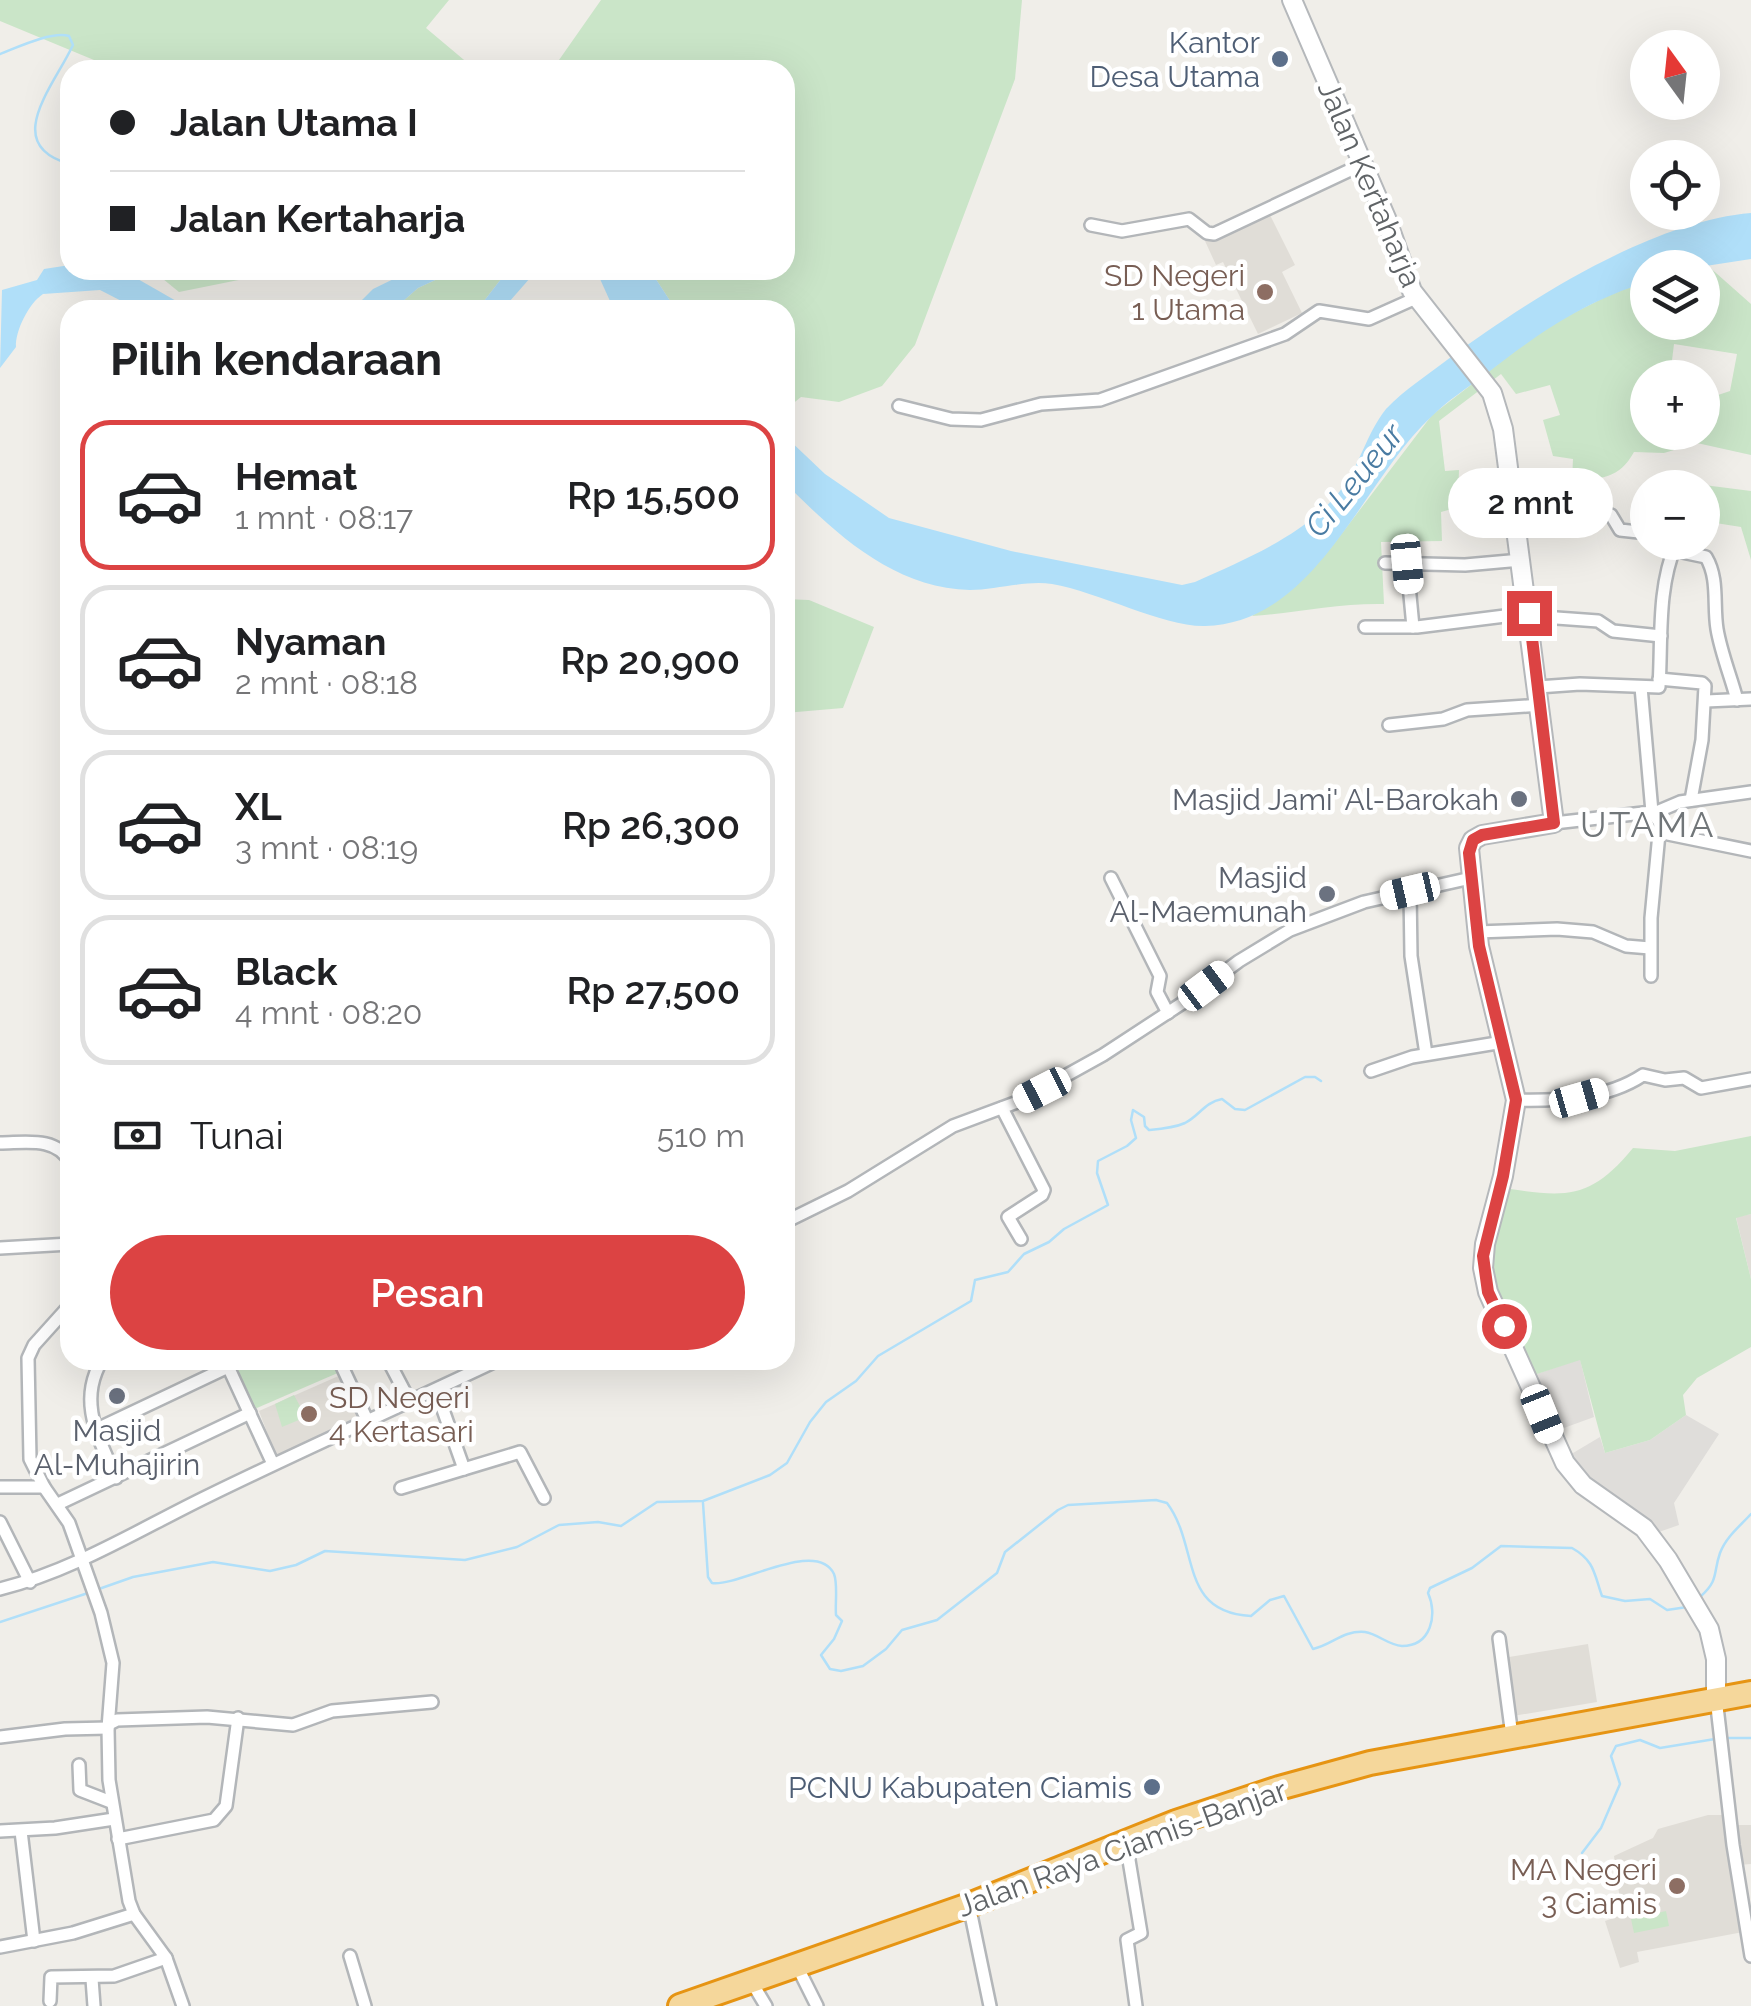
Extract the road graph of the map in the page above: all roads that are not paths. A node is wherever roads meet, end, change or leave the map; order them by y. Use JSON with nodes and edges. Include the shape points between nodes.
{"nodes":[{"id":1,"x":1292,"y":0,"type":"edge"},
{"id":2,"x":1362,"y":164,"type":"junction"},
{"id":3,"x":1092,"y":225,"type":"dead end"},
{"id":4,"x":1416,"y":298,"type":"junction"},
{"id":5,"x":899,"y":406,"type":"dead end"},
{"id":6,"x":1513,"y":508,"type":"junction"},
{"id":7,"x":1630,"y":531,"type":"edge"},
{"id":8,"x":1522,"y":560,"type":"junction"},
{"id":9,"x":1670,"y":560,"type":"edge"},
{"id":10,"x":1708,"y":560,"type":"edge"},
{"id":11,"x":1385,"y":564,"type":"dead end"},
{"id":12,"x":1407,"y":564,"type":"junction"},
{"id":13,"x":1529,"y":614,"type":"junction"},
{"id":14,"x":1365,"y":626,"type":"dead end"},
{"id":15,"x":1413,"y":627,"type":"junction"},
{"id":16,"x":1661,"y":636,"type":"junction"},
{"id":17,"x":1659,"y":679,"type":"junction"},
{"id":18,"x":1641,"y":687,"type":"junction"},
{"id":19,"x":1540,"y":696,"type":"junction"},
{"id":20,"x":1744,"y":700,"type":"edge"},
{"id":21,"x":1706,"y":701,"type":"junction"},
{"id":22,"x":1389,"y":726,"type":"dead end"},
{"id":23,"x":1751,"y":792,"type":"edge"},
{"id":24,"x":1691,"y":800,"type":"junction"},
{"id":25,"x":1655,"y":816,"type":"junction"},
{"id":26,"x":1554,"y":823,"type":"junction"},
{"id":27,"x":1751,"y":851,"type":"edge"},
{"id":28,"x":1111,"y":878,"type":"dead end"},
{"id":29,"x":1471,"y":878,"type":"junction"},
{"id":30,"x":1410,"y":891,"type":"junction"},
{"id":31,"x":1477,"y":932,"type":"junction"},
{"id":32,"x":1650,"y":948,"type":"junction"},
{"id":33,"x":1651,"y":976,"type":"dead end"},
{"id":34,"x":1168,"y":1011,"type":"junction"},
{"id":35,"x":1503,"y":1042,"type":"junction"},
{"id":36,"x":1426,"y":1054,"type":"junction"},
{"id":37,"x":1371,"y":1072,"type":"dead end"},
{"id":38,"x":1751,"y":1079,"type":"edge"},
{"id":39,"x":1516,"y":1100,"type":"junction"},
{"id":40,"x":1002,"y":1108,"type":"junction"},
{"id":41,"x":0,"y":1143,"type":"edge"},
{"id":42,"x":60,"y":1149,"type":"edge"},
{"id":43,"x":795,"y":1217,"type":"edge"},
{"id":44,"x":1021,"y":1239,"type":"dead end"},
{"id":45,"x":60,"y":1245,"type":"edge"},
{"id":46,"x":0,"y":1248,"type":"edge"},
{"id":47,"x":60,"y":1316,"type":"edge"},
{"id":48,"x":99,"y":1370,"type":"edge"},
{"id":49,"x":214,"y":1370,"type":"edge"},
{"id":50,"x":229,"y":1370,"type":"edge"},
{"id":51,"x":343,"y":1370,"type":"edge"},
{"id":52,"x":396,"y":1370,"type":"edge"},
{"id":53,"x":477,"y":1370,"type":"edge"},
{"id":54,"x":436,"y":1390,"type":"junction"},
{"id":55,"x":410,"y":1402,"type":"junction"},
{"id":56,"x":250,"y":1414,"type":"junction"},
{"id":57,"x":368,"y":1422,"type":"junction"},
{"id":58,"x":95,"y":1430,"type":"junction"},
{"id":59,"x":274,"y":1464,"type":"junction"},
{"id":60,"x":464,"y":1470,"type":"junction"},
{"id":61,"x":116,"y":1478,"type":"junction"},
{"id":62,"x":0,"y":1487,"type":"edge"},
{"id":63,"x":44,"y":1488,"type":"junction"},
{"id":64,"x":401,"y":1488,"type":"dead end"},
{"id":65,"x":544,"y":1498,"type":"dead end"},
{"id":66,"x":58,"y":1504,"type":"junction"},
{"id":67,"x":0,"y":1522,"type":"edge"},
{"id":68,"x":4,"y":1537,"type":"edge"},
{"id":69,"x":82,"y":1559,"type":"junction"},
{"id":70,"x":30,"y":1582,"type":"junction"},
{"id":71,"x":0,"y":1590,"type":"edge"},
{"id":72,"x":1499,"y":1638,"type":"dead end"},
{"id":73,"x":1751,"y":1693,"type":"edge"},
{"id":74,"x":1716,"y":1698,"type":"junction"},
{"id":75,"x":432,"y":1702,"type":"dead end"},
{"id":76,"x":238,"y":1718,"type":"junction"},
{"id":77,"x":108,"y":1726,"type":"junction"},
{"id":78,"x":1512,"y":1736,"type":"junction"},
{"id":79,"x":0,"y":1737,"type":"edge"},
{"id":80,"x":80,"y":1765,"type":"dead end"},
{"id":81,"x":111,"y":1802,"type":"junction"},
{"id":82,"x":114,"y":1818,"type":"junction"},
{"id":83,"x":0,"y":1830,"type":"edge"},
{"id":84,"x":21,"y":1831,"type":"junction"},
{"id":85,"x":118,"y":1839,"type":"junction"},
{"id":86,"x":1126,"y":1842,"type":"junction"},
{"id":87,"x":969,"y":1906,"type":"junction"},
{"id":88,"x":134,"y":1914,"type":"junction"},
{"id":89,"x":34,"y":1941,"type":"junction"},
{"id":90,"x":0,"y":1948,"type":"edge"},
{"id":91,"x":350,"y":1956,"type":"dead end"},
{"id":92,"x":1751,"y":1956,"type":"edge"},
{"id":93,"x":166,"y":1958,"type":"junction"},
{"id":94,"x":796,"y":1966,"type":"junction"},
{"id":95,"x":92,"y":1979,"type":"junction"},
{"id":96,"x":752,"y":1981,"type":"junction"},
{"id":97,"x":50,"y":2001,"type":"dead end"},
{"id":98,"x":94,"y":2006,"type":"edge"},
{"id":99,"x":183,"y":2006,"type":"edge"},
{"id":100,"x":365,"y":2006,"type":"edge"},
{"id":101,"x":680,"y":2006,"type":"edge"},
{"id":102,"x":766,"y":2006,"type":"edge"},
{"id":103,"x":817,"y":2006,"type":"edge"},
{"id":104,"x":990,"y":2006,"type":"edge"},
{"id":105,"x":1136,"y":2006,"type":"edge"}],
"edges":[{"from":1,"to":2,"type":"street","name":"Jalan Kertaharja"},
{"from":2,"to":3,"type":"street","via":[[1216,233],[1189,219],[1122,231]]},
{"from":2,"to":4,"type":"street","name":"Jalan Kertaharja"},
{"from":4,"to":5,"type":"street","via":[[1370,318],[1320,311],[1285,334],[1100,400],[1041,404],[980,420]]},
{"from":4,"to":6,"type":"street","name":"Jalan Kertaharja","via":[[1492,393]]},
{"from":6,"to":7,"type":"street","via":[[1607,513],[1620,530]]},
{"from":6,"to":8,"type":"street","name":"Jalan Kertaharja"},
{"from":8,"to":12,"type":"street"},
{"from":8,"to":13,"type":"street","name":"Jalan Kertaharja"},
{"from":9,"to":16,"type":"street"},
{"from":10,"to":20,"type":"street","via":[[1716,582],[1717,630]]},
{"from":11,"to":12,"type":"street"},
{"from":12,"to":15,"type":"street"},
{"from":13,"to":15,"type":"street"},
{"from":13,"to":16,"type":"street"},
{"from":13,"to":19,"type":"street","name":"Jalan Kertaharja"},
{"from":14,"to":15,"type":"street"},
{"from":16,"to":17,"type":"street"},
{"from":17,"to":18,"type":"street","via":[[1657,688]]},
{"from":17,"to":21,"type":"street","via":[[1703,683]]},
{"from":18,"to":19,"type":"street","via":[[1582,684]]},
{"from":18,"to":25,"type":"street"},
{"from":19,"to":22,"type":"street"},
{"from":19,"to":26,"type":"street","name":"Jalan Kertaharja"},
{"from":20,"to":21,"type":"street"},
{"from":21,"to":24,"type":"street"},
{"from":23,"to":24,"type":"street"},
{"from":24,"to":25,"type":"street"},
{"from":25,"to":26,"type":"street"},
{"from":25,"to":27,"type":"street","via":[[1671,836]]},
{"from":25,"to":32,"type":"street"},
{"from":26,"to":29,"type":"street","via":[[1477,837],[1469,848]]},
{"from":28,"to":34,"type":"street","via":[[1160,976],[1157,994]]},
{"from":29,"to":30,"type":"street"},
{"from":29,"to":31,"type":"street"},
{"from":30,"to":34,"type":"street","via":[[1290,930]]},
{"from":30,"to":36,"type":"street","via":[[1411,956]]},
{"from":31,"to":32,"type":"street","via":[[1593,932]]},
{"from":31,"to":35,"type":"street"},
{"from":32,"to":33,"type":"street"},
{"from":34,"to":40,"type":"street"},
{"from":35,"to":36,"type":"street"},
{"from":35,"to":39,"type":"street"},
{"from":36,"to":37,"type":"street"},
{"from":38,"to":39,"type":"street","via":[[1701,1088],[1684,1078],[1643,1075],[1627,1087],[1570,1100]]},
{"from":39,"to":74,"type":"street","via":[[1484,1244],[1488,1292],[1565,1464],[1644,1528],[1696,1605],[1713,1646]]},
{"from":40,"to":43,"type":"street","via":[[953,1126]]},
{"from":40,"to":44,"type":"street","via":[[1044,1190],[1008,1216]]},
{"from":41,"to":42,"type":"street"},
{"from":45,"to":46,"type":"street"},
{"from":47,"to":63,"type":"street","via":[[28,1363],[30,1454]]},
{"from":48,"to":58,"type":"street","via":[[90,1398]]},
{"from":49,"to":58,"type":"street"},
{"from":50,"to":56,"type":"street"},
{"from":51,"to":57,"type":"street"},
{"from":52,"to":55,"type":"street"},
{"from":53,"to":54,"type":"street"},
{"from":54,"to":55,"type":"street"},
{"from":54,"to":60,"type":"street"},
{"from":55,"to":57,"type":"street"},
{"from":56,"to":59,"type":"street"},
{"from":56,"to":61,"type":"street"},
{"from":57,"to":59,"type":"street"},
{"from":58,"to":61,"type":"street"},
{"from":59,"to":69,"type":"street"},
{"from":60,"to":64,"type":"street"},
{"from":60,"to":65,"type":"street","via":[[520,1452]]},
{"from":61,"to":66,"type":"street"},
{"from":62,"to":63,"type":"street"},
{"from":63,"to":66,"type":"street"},
{"from":66,"to":69,"type":"street"},
{"from":67,"to":68,"type":"street"},
{"from":68,"to":70,"type":"street"},
{"from":69,"to":70,"type":"street"},
{"from":69,"to":77,"type":"street","via":[[114,1668]]},
{"from":70,"to":71,"type":"street"},
{"from":72,"to":78,"type":"street"},
{"from":73,"to":74,"type":"highway","name":"Jalan Raya Ciamis-Banjar"},
{"from":74,"to":78,"type":"highway","name":"Jalan Raya Ciamis-Banjar"},
{"from":74,"to":92,"type":"street"},
{"from":75,"to":76,"type":"street","via":[[332,1710],[293,1725]]},
{"from":76,"to":77,"type":"street","via":[[117,1720]]},
{"from":76,"to":85,"type":"street","via":[[221,1815]]},
{"from":77,"to":79,"type":"street"},
{"from":77,"to":81,"type":"street"},
{"from":78,"to":86,"type":"highway","name":"Jalan Raya Ciamis-Banjar","via":[[1278,1788]]},
{"from":80,"to":81,"type":"street","via":[[80,1790]]},
{"from":81,"to":82,"type":"street"},
{"from":82,"to":84,"type":"street"},
{"from":82,"to":85,"type":"street"},
{"from":83,"to":84,"type":"street"},
{"from":84,"to":89,"type":"street"},
{"from":85,"to":88,"type":"street"},
{"from":86,"to":87,"type":"highway","name":"Jalan Raya Ciamis-Banjar"},
{"from":86,"to":105,"type":"street","via":[[1141,1932],[1126,1940]]},
{"from":87,"to":94,"type":"highway","name":"Jalan Raya Ciamis-Banjar"},
{"from":87,"to":104,"type":"street"},
{"from":88,"to":89,"type":"street"},
{"from":88,"to":93,"type":"street"},
{"from":89,"to":90,"type":"street"},
{"from":91,"to":100,"type":"street"},
{"from":93,"to":95,"type":"street"},
{"from":93,"to":99,"type":"street"},
{"from":94,"to":96,"type":"highway","name":"Jalan Raya Ciamis-Banjar"},
{"from":94,"to":103,"type":"street"},
{"from":95,"to":97,"type":"street","via":[[52,1977]]},
{"from":95,"to":98,"type":"street"},
{"from":96,"to":101,"type":"highway","name":"Jalan Raya Ciamis-Banjar"},
{"from":96,"to":102,"type":"street"}]}
